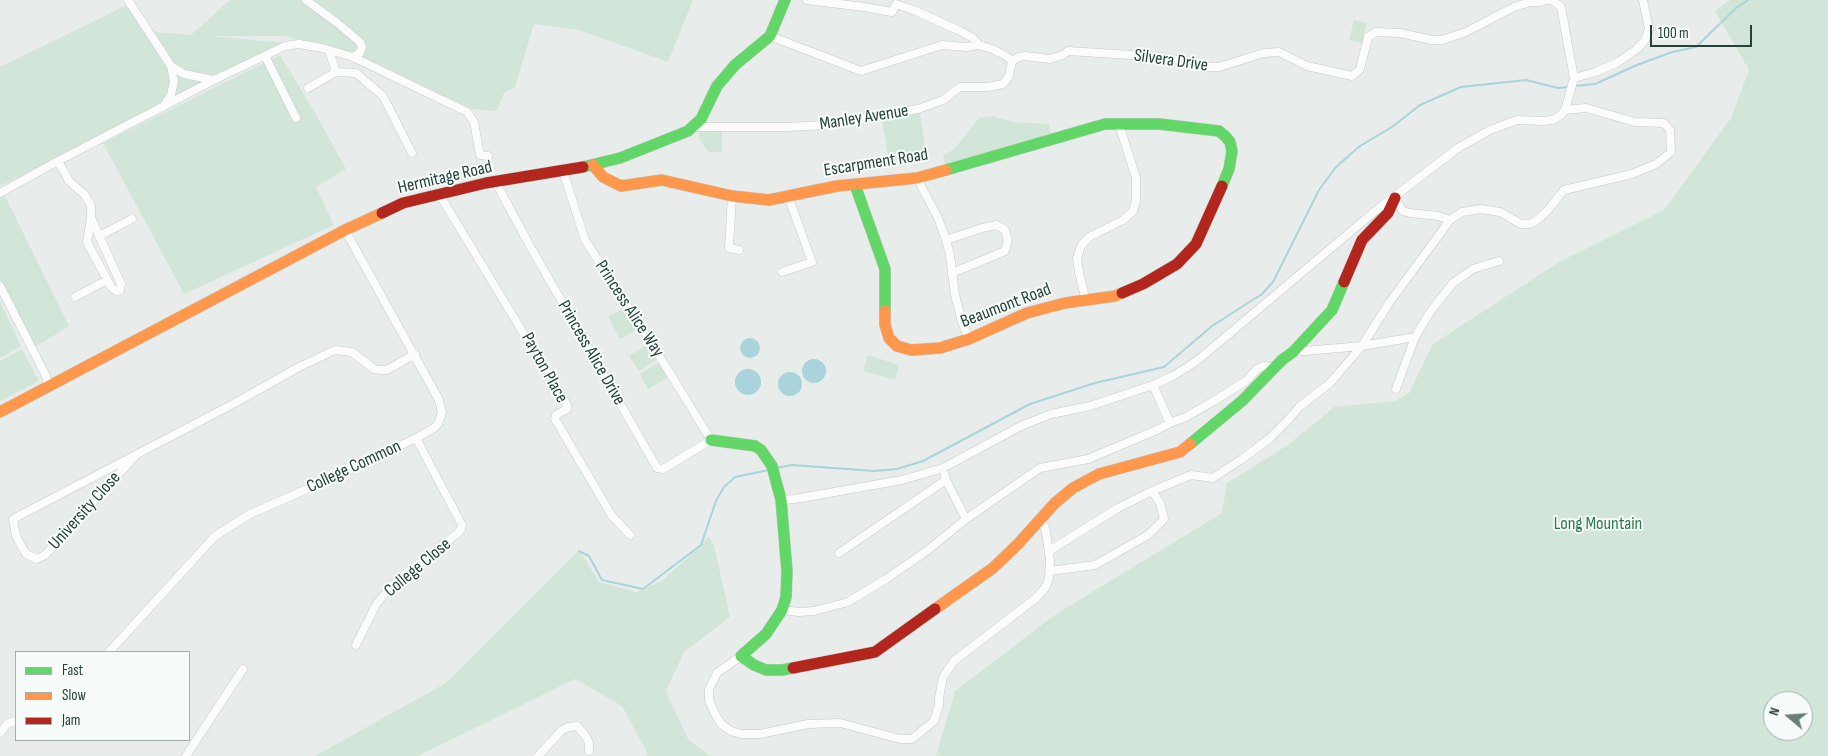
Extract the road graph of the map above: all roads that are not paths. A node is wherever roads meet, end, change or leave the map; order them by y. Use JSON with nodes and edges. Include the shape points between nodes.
{"nodes":[{"id":1,"x":128,"y":0,"type":"edge"},
{"id":2,"x":306,"y":0,"type":"edge"},
{"id":3,"x":784,"y":0,"type":"edge"},
{"id":4,"x":807,"y":0,"type":"edge"},
{"id":5,"x":1547,"y":0,"type":"edge"},
{"id":6,"x":1552,"y":0,"type":"edge"},
{"id":7,"x":1643,"y":0,"type":"edge"},
{"id":8,"x":770,"y":36,"type":"junction"},
{"id":9,"x":979,"y":45,"type":"junction"},
{"id":10,"x":329,"y":50,"type":"junction"},
{"id":11,"x":265,"y":56,"type":"junction"},
{"id":12,"x":354,"y":58,"type":"junction"},
{"id":13,"x":1012,"y":62,"type":"junction"},
{"id":14,"x":171,"y":66,"type":"junction"},
{"id":15,"x":336,"y":72,"type":"junction"},
{"id":16,"x":214,"y":80,"type":"junction"},
{"id":17,"x":1573,"y":81,"type":"junction"},
{"id":18,"x":308,"y":88,"type":"dead end"},
{"id":19,"x":163,"y":108,"type":"junction"},
{"id":20,"x":1565,"y":110,"type":"junction"},
{"id":21,"x":296,"y":118,"type":"dead end"},
{"id":22,"x":1119,"y":124,"type":"junction"},
{"id":23,"x":693,"y":127,"type":"junction"},
{"id":24,"x":1226,"y":137,"type":"joint"},
{"id":25,"x":412,"y":153,"type":"dead end"},
{"id":26,"x":488,"y":156,"type":"dead end"},
{"id":27,"x":58,"y":161,"type":"junction"},
{"id":28,"x":593,"y":165,"type":"junction"},
{"id":29,"x":563,"y":171,"type":"junction"},
{"id":30,"x":917,"y":178,"type":"junction"},
{"id":31,"x":496,"y":183,"type":"junction"},
{"id":32,"x":855,"y":185,"type":"junction"},
{"id":33,"x":0,"y":193,"type":"edge"},
{"id":34,"x":438,"y":194,"type":"junction"},
{"id":35,"x":732,"y":196,"type":"junction"},
{"id":36,"x":788,"y":196,"type":"junction"},
{"id":37,"x":1395,"y":198,"type":"junction"},
{"id":38,"x":91,"y":218,"type":"junction"},
{"id":39,"x":132,"y":219,"type":"dead end"},
{"id":40,"x":1450,"y":220,"type":"junction"},
{"id":41,"x":345,"y":230,"type":"junction"},
{"id":42,"x":99,"y":236,"type":"junction"},
{"id":43,"x":946,"y":240,"type":"junction"},
{"id":44,"x":739,"y":250,"type":"dead end"},
{"id":45,"x":1499,"y":261,"type":"dead end"},
{"id":46,"x":782,"y":272,"type":"dead end"},
{"id":47,"x":952,"y":273,"type":"junction"},
{"id":48,"x":107,"y":280,"type":"junction"},
{"id":49,"x":0,"y":286,"type":"edge"},
{"id":50,"x":75,"y":297,"type":"dead end"},
{"id":51,"x":1086,"y":301,"type":"junction"},
{"id":52,"x":1415,"y":337,"type":"junction"},
{"id":53,"x":969,"y":339,"type":"junction"},
{"id":54,"x":1362,"y":346,"type":"junction"},
{"id":55,"x":1293,"y":352,"type":"junction"},
{"id":56,"x":415,"y":354,"type":"junction"},
{"id":57,"x":1275,"y":368,"type":"junction"},
{"id":58,"x":1153,"y":385,"type":"junction"},
{"id":59,"x":49,"y":386,"type":"junction"},
{"id":60,"x":1396,"y":389,"type":"dead end"},
{"id":61,"x":0,"y":412,"type":"edge"},
{"id":62,"x":1170,"y":423,"type":"junction"},
{"id":63,"x":416,"y":438,"type":"junction"},
{"id":64,"x":711,"y":440,"type":"junction"},
{"id":65,"x":136,"y":455,"type":"junction"},
{"id":66,"x":943,"y":468,"type":"junction"},
{"id":67,"x":946,"y":480,"type":"junction"},
{"id":68,"x":1152,"y":491,"type":"junction"},
{"id":69,"x":781,"y":500,"type":"junction"},
{"id":70,"x":966,"y":519,"type":"junction"},
{"id":71,"x":1039,"y":521,"type":"junction"},
{"id":72,"x":630,"y":535,"type":"dead end"},
{"id":73,"x":1049,"y":551,"type":"junction"},
{"id":74,"x":839,"y":553,"type":"dead end"},
{"id":75,"x":1050,"y":571,"type":"junction"},
{"id":76,"x":782,"y":610,"type":"junction"},
{"id":77,"x":356,"y":645,"type":"dead end"},
{"id":78,"x":110,"y":651,"type":"edge"},
{"id":79,"x":741,"y":656,"type":"junction"},
{"id":80,"x":243,"y":669,"type":"dead end"},
{"id":81,"x":0,"y":719,"type":"edge"},
{"id":82,"x":12,"y":722,"type":"edge"},
{"id":83,"x":0,"y":733,"type":"edge"},
{"id":84,"x":589,"y":751,"type":"dead end"},
{"id":85,"x":186,"y":756,"type":"edge"},
{"id":86,"x":538,"y":756,"type":"edge"}],
"edges":[{"from":1,"to":14,"type":"street"},
{"from":2,"to":12,"type":"street","via":[[360,42],[360,53]]},
{"from":3,"to":8,"type":"street","name":"Hermitage Road"},
{"from":4,"to":9,"type":"street","via":[[892,12],[896,4],[960,31]]},
{"from":5,"to":13,"type":"street","name":"Silvera Drive","via":[[1514,7],[1466,32],[1442,40],[1376,32],[1368,37],[1360,69],[1352,76],[1307,66],[1279,52],[1264,53],[1219,67],[1163,57],[1068,51],[1050,58],[1019,57]]},
{"from":6,"to":17,"type":"street","via":[[1561,7]]},
{"from":7,"to":17,"type":"street","via":[[1649,29],[1637,50],[1618,62]]},
{"from":8,"to":9,"type":"street","via":[[861,71],[942,45]]},
{"from":8,"to":23,"type":"street","name":"Hermitage Road","via":[[717,86],[701,119]]},
{"from":9,"to":13,"type":"street","via":[[1006,56]]},
{"from":10,"to":11,"type":"street","via":[[299,44],[285,46]]},
{"from":10,"to":12,"type":"street"},
{"from":10,"to":15,"type":"street"},
{"from":11,"to":16,"type":"street"},
{"from":11,"to":21,"type":"street"},
{"from":12,"to":26,"type":"street","via":[[467,112],[474,122],[480,155]]},
{"from":13,"to":23,"type":"street","name":"Manley Avenue","via":[[1009,76],[1003,84],[960,87],[943,100],[918,110],[826,125]]},
{"from":14,"to":16,"type":"street","via":[[184,74]]},
{"from":14,"to":19,"type":"street","via":[[174,81],[171,95]]},
{"from":15,"to":18,"type":"street"},
{"from":15,"to":25,"type":"street","via":[[356,73],[383,96]]},
{"from":16,"to":19,"type":"street"},
{"from":17,"to":20,"type":"street"},
{"from":19,"to":27,"type":"street"},
{"from":20,"to":37,"type":"street","via":[[1553,120],[1518,120],[1490,130],[1458,148]]},
{"from":20,"to":40,"type":"street","via":[[1586,108],[1635,122],[1664,123],[1670,130],[1671,152],[1656,164],[1632,174],[1564,190],[1548,210],[1529,224],[1521,224],[1500,212],[1481,209],[1462,212]]},
{"from":22,"to":24,"type":"street","name":"Escarpment Road","via":[[1206,129],[1218,131]]},
{"from":22,"to":30,"type":"street","name":"Escarpment Road","via":[[1071,132]]},
{"from":22,"to":51,"type":"street","via":[[1136,178],[1136,201],[1133,211],[1123,220],[1089,237],[1081,246],[1079,272]]},
{"from":23,"to":28,"type":"street","name":"Hermitage Road","via":[[673,138]]},
{"from":24,"to":51,"type":"street","name":"Beaumont Road","via":[[1232,151],[1229,169],[1196,244],[1177,264],[1143,284],[1115,296]]},
{"from":27,"to":33,"type":"street"},
{"from":27,"to":38,"type":"street","via":[[69,181],[85,195],[91,206]]},
{"from":28,"to":29,"type":"street","name":"Hermitage Road"},
{"from":28,"to":35,"type":"street","name":"Escarpment Road","via":[[603,177],[621,186],[662,180]]},
{"from":29,"to":31,"type":"street","name":"Hermitage Road"},
{"from":29,"to":64,"type":"street","name":"Princess Alice Way","via":[[585,240]]},
{"from":30,"to":32,"type":"street","name":"Escarpment Road"},
{"from":30,"to":43,"type":"street"},
{"from":31,"to":34,"type":"street","name":"Hermitage Road"},
{"from":31,"to":64,"type":"street","name":"Princess Alice Drive","via":[[657,468],[663,469]]},
{"from":32,"to":36,"type":"street","name":"Escarpment Road"},
{"from":32,"to":53,"type":"street","name":"Beaumont Road","via":[[886,269],[885,325],[889,338],[897,346],[911,350],[940,348]]},
{"from":34,"to":41,"type":"street","name":"Hermitage Road","via":[[403,203]]},
{"from":34,"to":72,"type":"street","name":"Payton Place","via":[[567,405],[567,409],[556,414],[554,419],[612,516]]},
{"from":35,"to":36,"type":"street","name":"Escarpment Road","via":[[769,200]]},
{"from":35,"to":44,"type":"street","via":[[729,248]]},
{"from":36,"to":46,"type":"street","via":[[812,262]]},
{"from":37,"to":40,"type":"street","via":[[1403,210],[1410,213]]},
{"from":37,"to":55,"type":"street","via":[[1388,213],[1362,240],[1332,310]]},
{"from":37,"to":58,"type":"street","via":[[1374,212],[1198,360]]},
{"from":38,"to":42,"type":"street"},
{"from":38,"to":48,"type":"street","via":[[87,242]]},
{"from":39,"to":42,"type":"street"},
{"from":40,"to":54,"type":"street"},
{"from":41,"to":56,"type":"street","name":"College Common"},
{"from":41,"to":59,"type":"street","name":"Hermitage Road"},
{"from":42,"to":48,"type":"street","via":[[121,284],[120,290],[116,291]]},
{"from":43,"to":47,"type":"street"},
{"from":43,"to":47,"type":"street","via":[[997,226],[1005,230],[1008,240],[1005,251]]},
{"from":45,"to":52,"type":"street","via":[[1473,269],[1453,283]]},
{"from":47,"to":53,"type":"street","via":[[957,304]]},
{"from":48,"to":50,"type":"street"},
{"from":49,"to":59,"type":"street","via":[[46,374]]},
{"from":51,"to":53,"type":"street","name":"Beaumont Road","via":[[1027,313]]},
{"from":52,"to":54,"type":"street"},
{"from":52,"to":60,"type":"street"},
{"from":54,"to":55,"type":"street"},
{"from":54,"to":68,"type":"street","via":[[1330,383],[1299,407],[1269,439],[1242,459],[1213,478],[1191,475]]},
{"from":55,"to":57,"type":"street"},
{"from":56,"to":63,"type":"street","name":"College Common","via":[[439,400],[442,413],[434,428]]},
{"from":56,"to":65,"type":"street","name":"University Close","via":[[387,370],[381,370],[374,369],[352,352],[335,350]]},
{"from":57,"to":62,"type":"street","via":[[1264,366],[1257,369],[1246,381],[1186,418]]},
{"from":57,"to":71,"type":"street","via":[[1242,401],[1180,452],[1099,474],[1073,488]]},
{"from":58,"to":62,"type":"street"},
{"from":58,"to":66,"type":"street","via":[[1090,406],[1051,414]]},
{"from":59,"to":61,"type":"street","name":"Hermitage Road"},
{"from":62,"to":70,"type":"street","via":[[1088,459],[1040,468]]},
{"from":63,"to":77,"type":"street","name":"College Close","via":[[462,525],[461,529],[390,588],[377,603]]},
{"from":63,"to":78,"type":"street","name":"College Common","via":[[250,514],[215,536]]},
{"from":64,"to":69,"type":"street","via":[[755,446],[761,450],[773,469]]},
{"from":65,"to":65,"type":"street","name":"University Close","via":[[13,519],[16,536],[26,554],[37,559],[45,555]]},
{"from":66,"to":67,"type":"street"},
{"from":66,"to":69,"type":"street","via":[[902,480]]},
{"from":67,"to":70,"type":"street"},
{"from":67,"to":74,"type":"street"},
{"from":68,"to":73,"type":"street"},
{"from":68,"to":75,"type":"street","via":[[1164,518],[1148,535],[1095,565]]},
{"from":69,"to":76,"type":"street","via":[[787,571]]},
{"from":70,"to":76,"type":"street","via":[[893,574],[848,602],[814,611]]},
{"from":71,"to":73,"type":"street","via":[[1045,527]]},
{"from":71,"to":79,"type":"street","via":[[993,568],[875,652],[782,670],[766,670]]},
{"from":73,"to":75,"type":"street"},
{"from":75,"to":79,"type":"street","via":[[1049,579],[1036,598],[954,661],[943,677],[934,721],[912,739],[900,739],[840,723],[808,724],[760,734],[731,731],[721,724],[714,712],[709,690],[717,673]]},
{"from":76,"to":79,"type":"street","via":[[766,634]]},
{"from":80,"to":85,"type":"street"},
{"from":81,"to":82,"type":"street"},
{"from":82,"to":83,"type":"street"},
{"from":84,"to":86,"type":"street","via":[[585,735],[577,726],[569,726]]}]}
